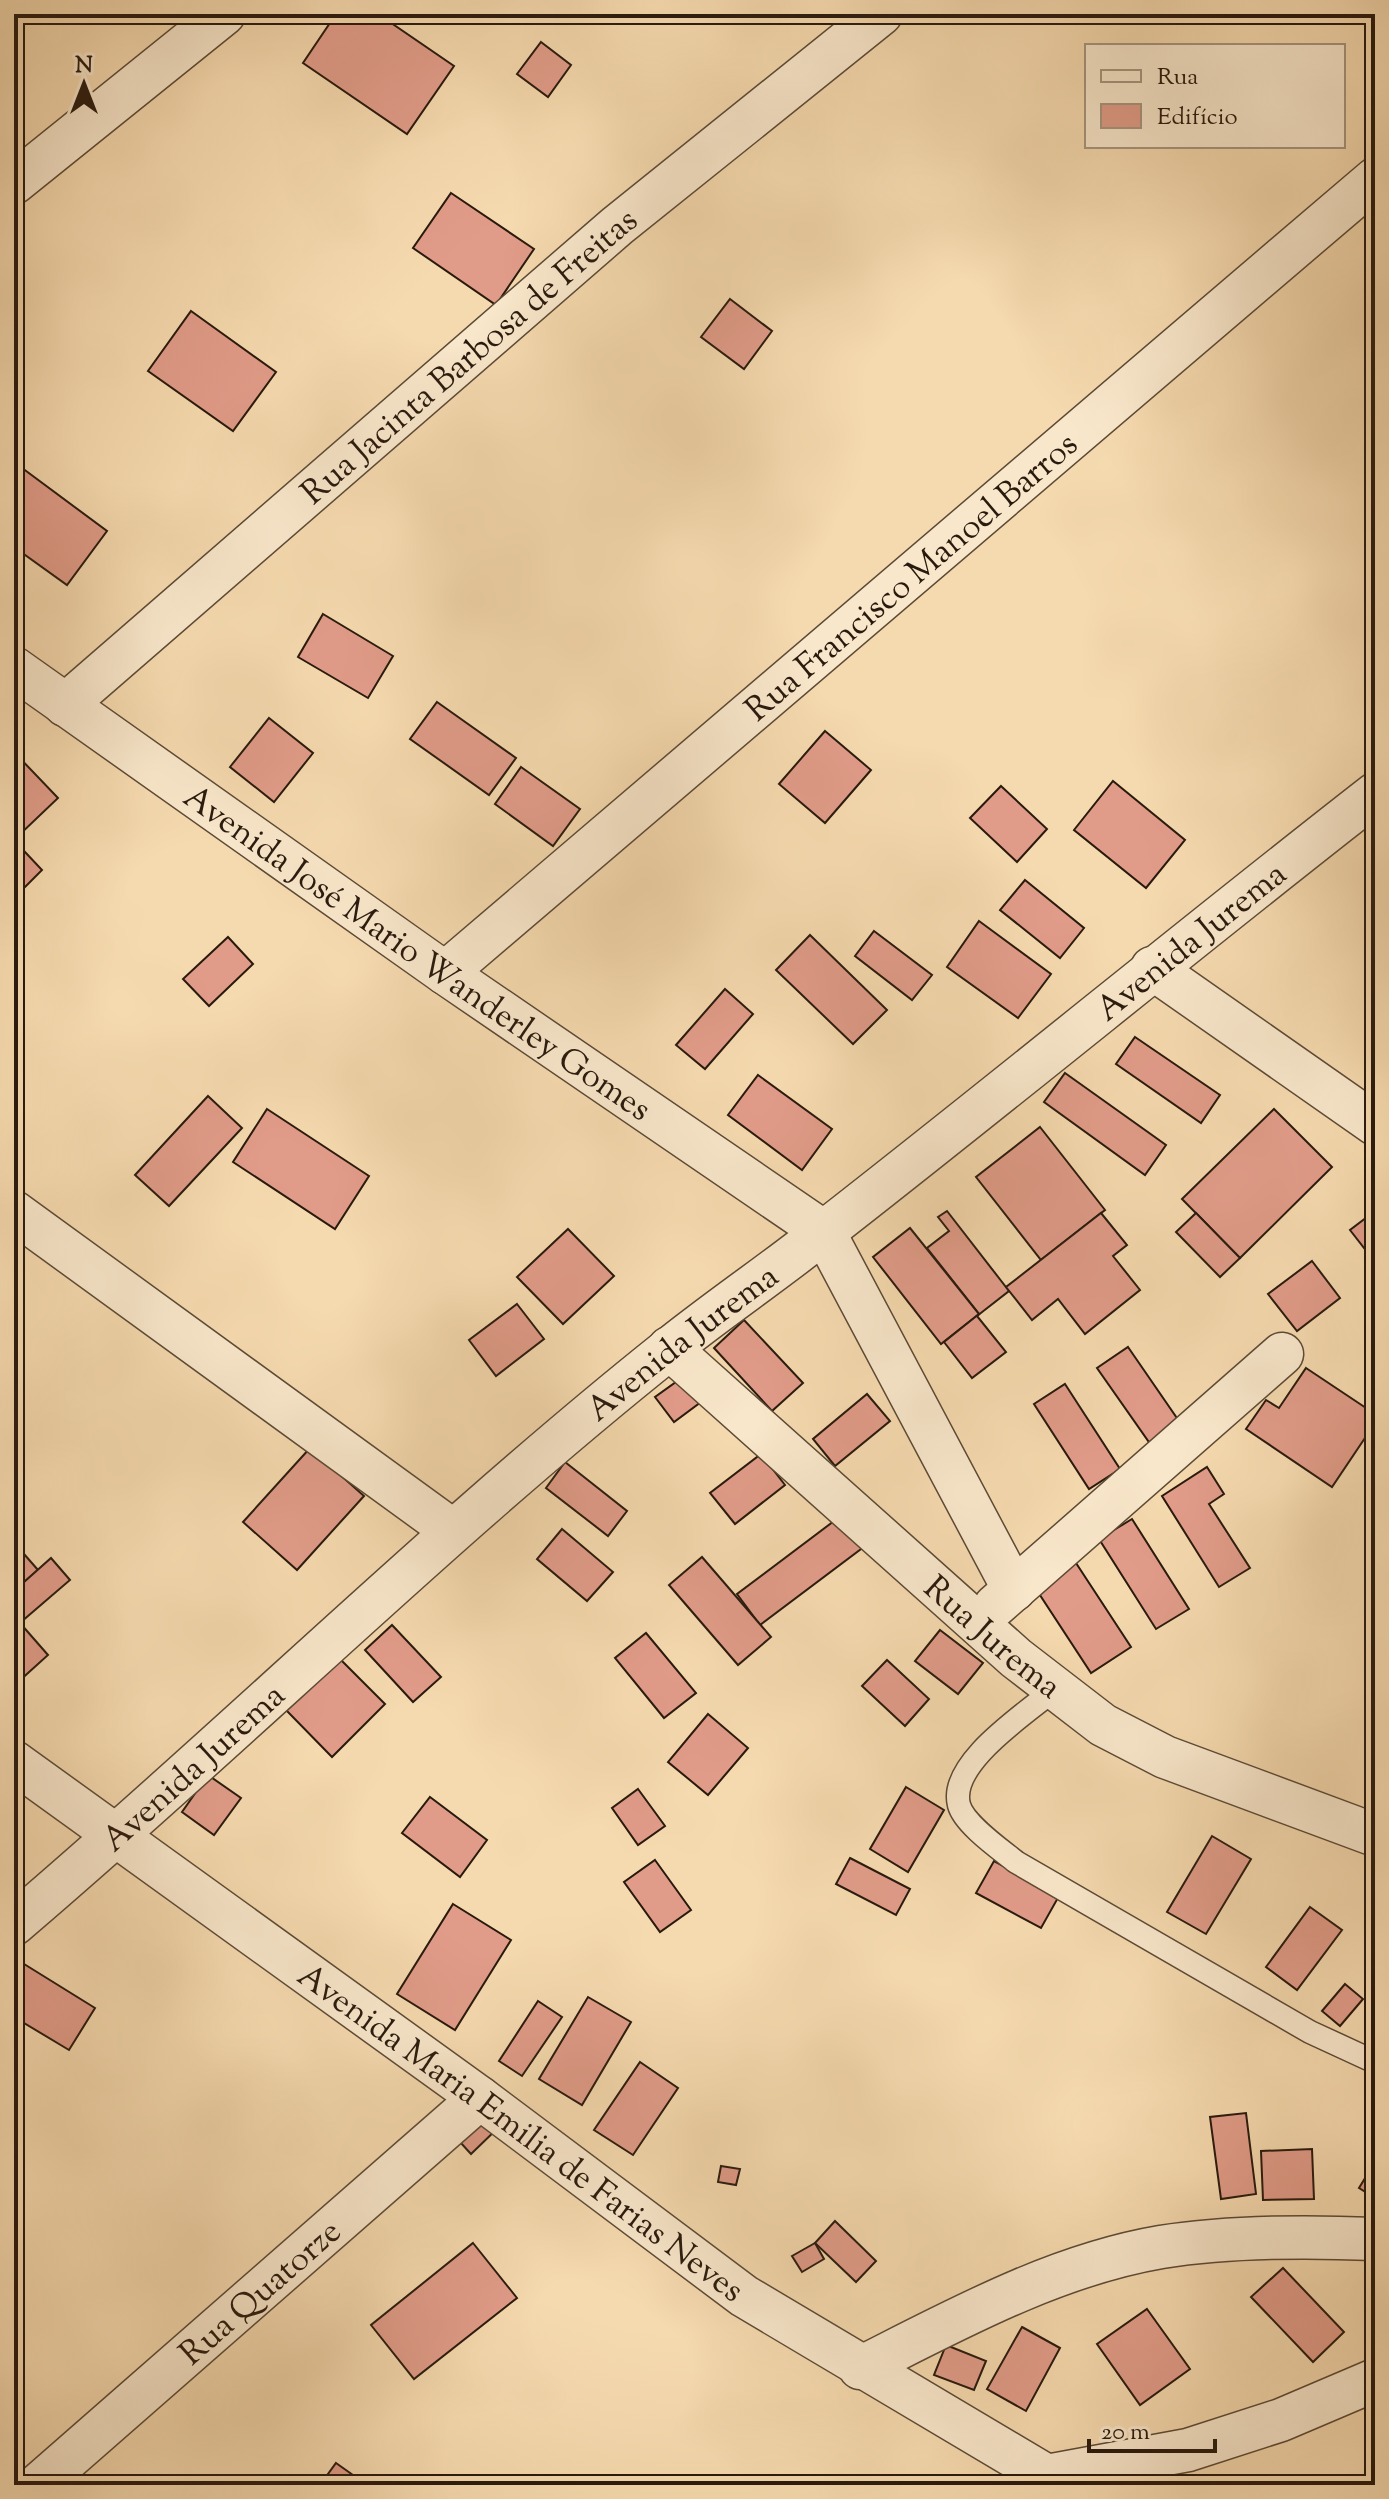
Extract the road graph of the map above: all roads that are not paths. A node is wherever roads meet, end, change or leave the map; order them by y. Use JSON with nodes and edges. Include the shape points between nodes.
{"nodes":[{"id":1,"x":224,"y":14,"type":"edge"},
{"id":2,"x":881,"y":14,"type":"edge"},
{"id":3,"x":1375,"y":179,"type":"edge"},
{"id":4,"x":14,"y":183,"type":"edge"},
{"id":5,"x":14,"y":668,"type":"edge"},
{"id":6,"x":65,"y":705,"type":"junction"},
{"id":7,"x":1375,"y":794,"type":"edge"},
{"id":8,"x":1152,"y":968,"type":"junction"},
{"id":9,"x":445,"y":973,"type":"junction"},
{"id":10,"x":1375,"y":1124,"type":"edge"},
{"id":11,"x":14,"y":1212,"type":"edge"},
{"id":12,"x":824,"y":1232,"type":"junction"},
{"id":13,"x":669,"y":1348,"type":"junction"},
{"id":14,"x":1282,"y":1354,"type":"dead end"},
{"id":15,"x":453,"y":1531,"type":"junction"},
{"id":16,"x":1014,"y":1590,"type":"junction"},
{"id":17,"x":976,"y":1623,"type":"junction"},
{"id":18,"x":1055,"y":1689,"type":"junction"},
{"id":19,"x":14,"y":1762,"type":"edge"},
{"id":20,"x":118,"y":1835,"type":"junction"},
{"id":21,"x":1375,"y":1835,"type":"edge"},
{"id":22,"x":14,"y":1924,"type":"edge"},
{"id":23,"x":1375,"y":2062,"type":"edge"},
{"id":24,"x":480,"y":2098,"type":"junction"},
{"id":25,"x":1375,"y":2239,"type":"edge"},
{"id":26,"x":860,"y":2368,"type":"junction"},
{"id":27,"x":1375,"y":2380,"type":"edge"},
{"id":28,"x":1054,"y":2481,"type":"edge"},
{"id":29,"x":38,"y":2485,"type":"edge"}],
"edges":[{"from":1,"to":4,"type":"street"},
{"from":2,"to":6,"type":"street","name":"Rua Jacinta Barbosa de Freitas","via":[[617,226]]},
{"from":3,"to":9,"type":"street","name":"Rua Francisco Manoel Barros"},
{"from":5,"to":6,"type":"street","name":"Avenida José Mario Wanderley Gomes"},
{"from":6,"to":9,"type":"street","name":"Avenida José Mario Wanderley Gomes"},
{"from":7,"to":8,"type":"street","name":"Avenida Jurema"},
{"from":8,"to":10,"type":"street"},
{"from":8,"to":12,"type":"street","name":"Avenida Jurema"},
{"from":9,"to":12,"type":"street","name":"Avenida José Mario Wanderley Gomes"},
{"from":11,"to":15,"type":"street"},
{"from":12,"to":13,"type":"street","name":"Avenida Jurema"},
{"from":12,"to":16,"type":"street"},
{"from":13,"to":15,"type":"street","name":"Avenida Jurema"},
{"from":13,"to":17,"type":"street","name":"Rua Jurema"},
{"from":14,"to":16,"type":"street"},
{"from":15,"to":20,"type":"street","name":"Avenida Jurema"},
{"from":16,"to":17,"type":"street"},
{"from":17,"to":18,"type":"street","name":"Rua Jurema"},
{"from":18,"to":21,"type":"street","name":"Rua Jurema","via":[[1103,1725],[1165,1757]]},
{"from":18,"to":23,"type":"lane","via":[[973,1759],[959,1783],[959,1806],[981,1834],[1016,1862],[1310,2032]]},
{"from":19,"to":20,"type":"street","name":"Avenida Maria Emilia de Farias Neves"},
{"from":20,"to":22,"type":"street","name":"Avenida Jurema"},
{"from":20,"to":24,"type":"street","name":"Avenida Maria Emilia de Farias Neves"},
{"from":24,"to":26,"type":"street","name":"Avenida Maria Emilia de Farias Neves","via":[[744,2296]]},
{"from":24,"to":29,"type":"street","name":"Rua Quatorze"},
{"from":25,"to":26,"type":"street","via":[[1304,2236],[1160,2247],[1071,2272],[958,2319]]},
{"from":26,"to":28,"type":"street","name":"Avenida Maria Emilia de Farias Neves"},
{"from":27,"to":28,"type":"street","via":[[1281,2420],[1188,2450]]}]}
